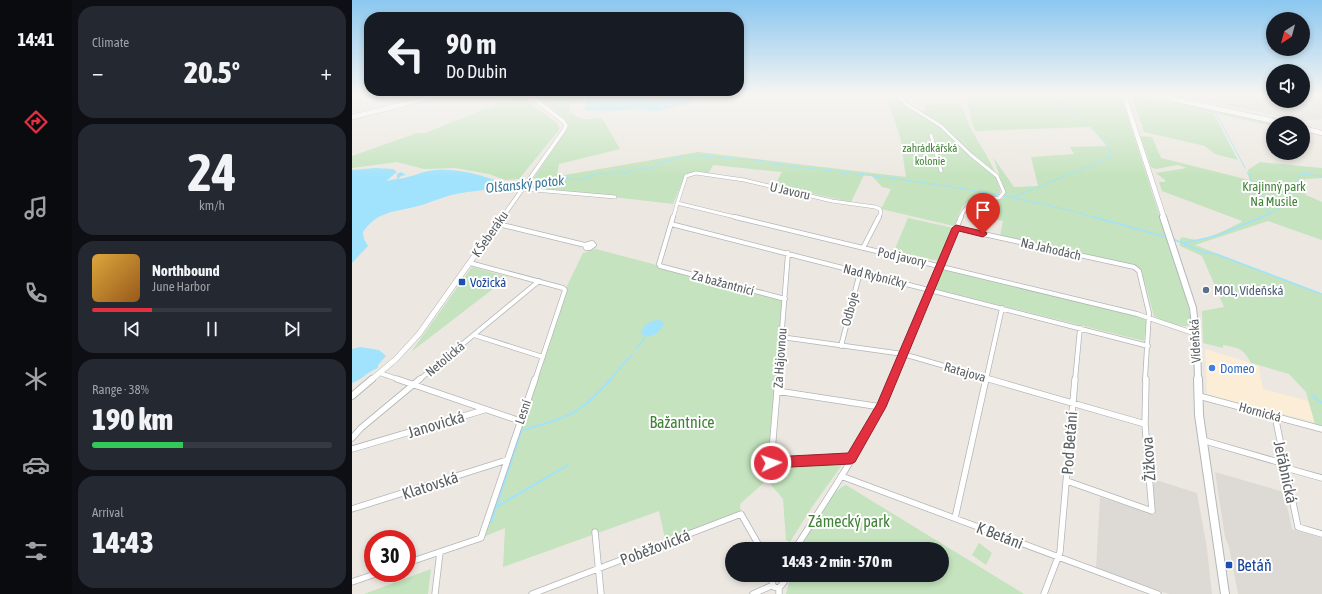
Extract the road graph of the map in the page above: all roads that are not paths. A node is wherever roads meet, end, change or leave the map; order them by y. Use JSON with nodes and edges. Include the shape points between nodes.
{"nodes":[{"id":1,"x":563,"y":123,"type":"edge"},
{"id":2,"x":936,"y":123,"type":"edge"},
{"id":3,"x":1132,"y":123,"type":"edge"},
{"id":4,"x":1310,"y":130,"type":"edge"},
{"id":5,"x":1322,"y":133,"type":"edge"},
{"id":6,"x":931,"y":135,"type":"dead end"},
{"id":7,"x":940,"y":171,"type":"dead end"},
{"id":8,"x":525,"y":186,"type":"junction"},
{"id":9,"x":615,"y":197,"type":"dead end"},
{"id":10,"x":676,"y":206,"type":"junction"},
{"id":11,"x":498,"y":224,"type":"junction"},
{"id":12,"x":671,"y":224,"type":"junction"},
{"id":13,"x":956,"y":228,"type":"junction"},
{"id":14,"x":585,"y":245,"type":"dead end"},
{"id":15,"x":863,"y":248,"type":"junction"},
{"id":16,"x":788,"y":253,"type":"junction"},
{"id":17,"x":470,"y":263,"type":"junction"},
{"id":18,"x":939,"y":266,"type":"junction"},
{"id":19,"x":860,"y":272,"type":"junction"},
{"id":20,"x":540,"y":281,"type":"junction"},
{"id":21,"x":930,"y":290,"type":"junction"},
{"id":22,"x":785,"y":299,"type":"junction"},
{"id":23,"x":1002,"y":308,"type":"junction"},
{"id":24,"x":1149,"y":317,"type":"junction"},
{"id":25,"x":1080,"y":328,"type":"junction"},
{"id":26,"x":1196,"y":334,"type":"junction"},
{"id":27,"x":474,"y":335,"type":"junction"},
{"id":28,"x":781,"y":337,"type":"junction"},
{"id":29,"x":841,"y":346,"type":"junction"},
{"id":30,"x":1148,"y":346,"type":"junction"},
{"id":31,"x":903,"y":354,"type":"junction"},
{"id":32,"x":543,"y":357,"type":"junction"},
{"id":33,"x":380,"y":373,"type":"junction"},
{"id":34,"x":986,"y":378,"type":"junction"},
{"id":35,"x":414,"y":385,"type":"junction"},
{"id":36,"x":352,"y":390,"type":"edge"},
{"id":37,"x":359,"y":391,"type":"junction"},
{"id":38,"x":777,"y":391,"type":"junction"},
{"id":39,"x":1197,"y":395,"type":"junction"},
{"id":40,"x":352,"y":396,"type":"edge"},
{"id":41,"x":1072,"y":403,"type":"junction"},
{"id":42,"x":881,"y":407,"type":"junction"},
{"id":43,"x":484,"y":410,"type":"junction"},
{"id":44,"x":1275,"y":416,"type":"junction"},
{"id":45,"x":520,"y":421,"type":"junction"},
{"id":46,"x":1145,"y":424,"type":"junction"},
{"id":47,"x":1322,"y":429,"type":"edge"},
{"id":48,"x":352,"y":438,"type":"edge"},
{"id":49,"x":1202,"y":440,"type":"junction"},
{"id":50,"x":352,"y":449,"type":"edge"},
{"id":51,"x":851,"y":458,"type":"junction"},
{"id":52,"x":508,"y":460,"type":"junction"},
{"id":53,"x":1285,"y":466,"type":"junction"},
{"id":54,"x":841,"y":476,"type":"junction"},
{"id":55,"x":1322,"y":478,"type":"edge"},
{"id":56,"x":1066,"y":482,"type":"junction"},
{"id":57,"x":352,"y":510,"type":"edge"},
{"id":58,"x":955,"y":518,"type":"junction"},
{"id":59,"x":595,"y":532,"type":"dead end"},
{"id":60,"x":1322,"y":534,"type":"edge"},
{"id":61,"x":757,"y":542,"type":"edge"},
{"id":62,"x":799,"y":542,"type":"edge"},
{"id":63,"x":440,"y":552,"type":"junction"},
{"id":64,"x":1058,"y":557,"type":"junction"},
{"id":65,"x":416,"y":560,"type":"edge"},
{"id":66,"x":599,"y":568,"type":"junction"},
{"id":67,"x":364,"y":578,"type":"edge"},
{"id":68,"x":352,"y":582,"type":"edge"},
{"id":69,"x":777,"y":589,"type":"edge"},
{"id":70,"x":435,"y":594,"type":"edge"},
{"id":71,"x":532,"y":594,"type":"edge"},
{"id":72,"x":601,"y":594,"type":"edge"},
{"id":73,"x":753,"y":594,"type":"edge"},
{"id":74,"x":1044,"y":594,"type":"edge"},
{"id":75,"x":1158,"y":594,"type":"edge"},
{"id":76,"x":1225,"y":594,"type":"edge"}],
"edges":[{"from":1,"to":8,"type":"street","name":"K Šeberáku","via":[[566,125],[564,130]]},
{"from":2,"to":13,"type":"street","via":[[994,173],[1004,192],[1002,196],[968,204]]},
{"from":3,"to":26,"type":"main road","name":"Vídeňská","via":[[1193,308]]},
{"from":4,"to":5,"type":"main road"},
{"from":6,"to":7,"type":"street"},
{"from":8,"to":9,"type":"street"},
{"from":8,"to":11,"type":"street","name":"K Šeberáku"},
{"from":10,"to":12,"type":"street"},
{"from":10,"to":15,"type":"street","name":"Pod javory"},
{"from":10,"to":15,"type":"street","name":"U Javoru","via":[[686,176],[696,173],[744,180],[832,201],[875,207],[880,209],[881,213]]},
{"from":11,"to":14,"type":"street"},
{"from":11,"to":17,"type":"street","name":"K Šeberáku"},
{"from":12,"to":16,"type":"street","name":"Nad Rybníčky"},
{"from":12,"to":22,"type":"street","name":"Za bažantnicí","via":[[660,266]]},
{"from":13,"to":18,"type":"street"},
{"from":13,"to":24,"type":"street","name":"Na Jahodách","via":[[1134,267],[1139,271]]},
{"from":15,"to":18,"type":"street","name":"Pod javory"},
{"from":16,"to":19,"type":"street","name":"Nad Rybníčky"},
{"from":16,"to":22,"type":"street","name":"Za Hájovnou"},
{"from":17,"to":20,"type":"street"},
{"from":17,"to":33,"type":"street","name":"K Šeberáku","via":[[419,334]]},
{"from":18,"to":21,"type":"street"},
{"from":18,"to":24,"type":"street","name":"Pod javory"},
{"from":19,"to":21,"type":"street","name":"Nad Rybníčky"},
{"from":19,"to":29,"type":"street","name":"Odboje"},
{"from":20,"to":27,"type":"street","name":"Netolická"},
{"from":20,"to":32,"type":"street","name":"Lesní","via":[[563,288],[564,291]]},
{"from":21,"to":23,"type":"street","name":"Nad Rybníčky"},
{"from":21,"to":31,"type":"street"},
{"from":22,"to":28,"type":"street","name":"Za Hájovnou"},
{"from":23,"to":25,"type":"street","name":"Nad Rybníčky"},
{"from":23,"to":34,"type":"street"},
{"from":24,"to":26,"type":"street","name":"Pod javory"},
{"from":24,"to":30,"type":"street","name":"Žižkova"},
{"from":25,"to":30,"type":"street","name":"Nad Rybníčky"},
{"from":25,"to":41,"type":"street","name":"Pod Betání"},
{"from":26,"to":39,"type":"main road","name":"Vídeňská"},
{"from":27,"to":32,"type":"street"},
{"from":27,"to":35,"type":"street","name":"Netolická"},
{"from":28,"to":29,"type":"street","name":"Ratajova"},
{"from":28,"to":38,"type":"street","name":"Za Hájovnou"},
{"from":29,"to":31,"type":"street","name":"Ratajova"},
{"from":30,"to":46,"type":"street","name":"Žižkova"},
{"from":31,"to":34,"type":"street","name":"Ratajova"},
{"from":31,"to":42,"type":"street"},
{"from":32,"to":45,"type":"street","name":"Lesní"},
{"from":33,"to":35,"type":"street"},
{"from":33,"to":37,"type":"street","name":"K Šeberáku"},
{"from":34,"to":41,"type":"street","name":"Ratajova"},
{"from":34,"to":58,"type":"street"},
{"from":35,"to":43,"type":"street"},
{"from":35,"to":48,"type":"street","name":"Netolická"},
{"from":36,"to":37,"type":"street"},
{"from":37,"to":40,"type":"street","name":"K Šeberáku"},
{"from":38,"to":42,"type":"street"},
{"from":38,"to":51,"type":"street","name":"Za Hájovnou","via":[[771,463]]},
{"from":39,"to":44,"type":"street","name":"Hornická"},
{"from":39,"to":49,"type":"main road","name":"Vídeňská"},
{"from":41,"to":46,"type":"street","name":"Ratajova"},
{"from":41,"to":56,"type":"street","name":"Pod Betání"},
{"from":42,"to":51,"type":"street"},
{"from":43,"to":45,"type":"street"},
{"from":43,"to":50,"type":"street","name":"Janovická"},
{"from":44,"to":47,"type":"street","name":"Hornická"},
{"from":44,"to":53,"type":"street","name":"Jeřábnická"},
{"from":45,"to":52,"type":"street","name":"Lesní"},
{"from":46,"to":56,"type":"street","name":"Žižkova","via":[[1152,511]]},
{"from":49,"to":53,"type":"street"},
{"from":49,"to":76,"type":"main road","name":"Vídeňská"},
{"from":51,"to":54,"type":"street"},
{"from":52,"to":57,"type":"street","name":"Klatovská"},
{"from":52,"to":63,"type":"street","name":"Lesní","via":[[481,538]]},
{"from":53,"to":55,"type":"street"},
{"from":53,"to":60,"type":"street","name":"Jeřábnická","via":[[1298,527]]},
{"from":54,"to":58,"type":"street","name":"K Betáni"},
{"from":54,"to":62,"type":"street"},
{"from":56,"to":64,"type":"street","name":"Pod Betání"},
{"from":58,"to":64,"type":"street","name":"K Betáni"},
{"from":59,"to":66,"type":"street"},
{"from":61,"to":66,"type":"street","name":"Poběžovická","via":[[741,514]]},
{"from":63,"to":65,"type":"street"},
{"from":63,"to":70,"type":"street"},
{"from":64,"to":74,"type":"street","name":"Pod Betání"},
{"from":64,"to":75,"type":"street","name":"K Betáni"},
{"from":66,"to":71,"type":"street","name":"Poběžovická"},
{"from":66,"to":72,"type":"street"},
{"from":67,"to":68,"type":"street"},
{"from":69,"to":73,"type":"street"}]}
